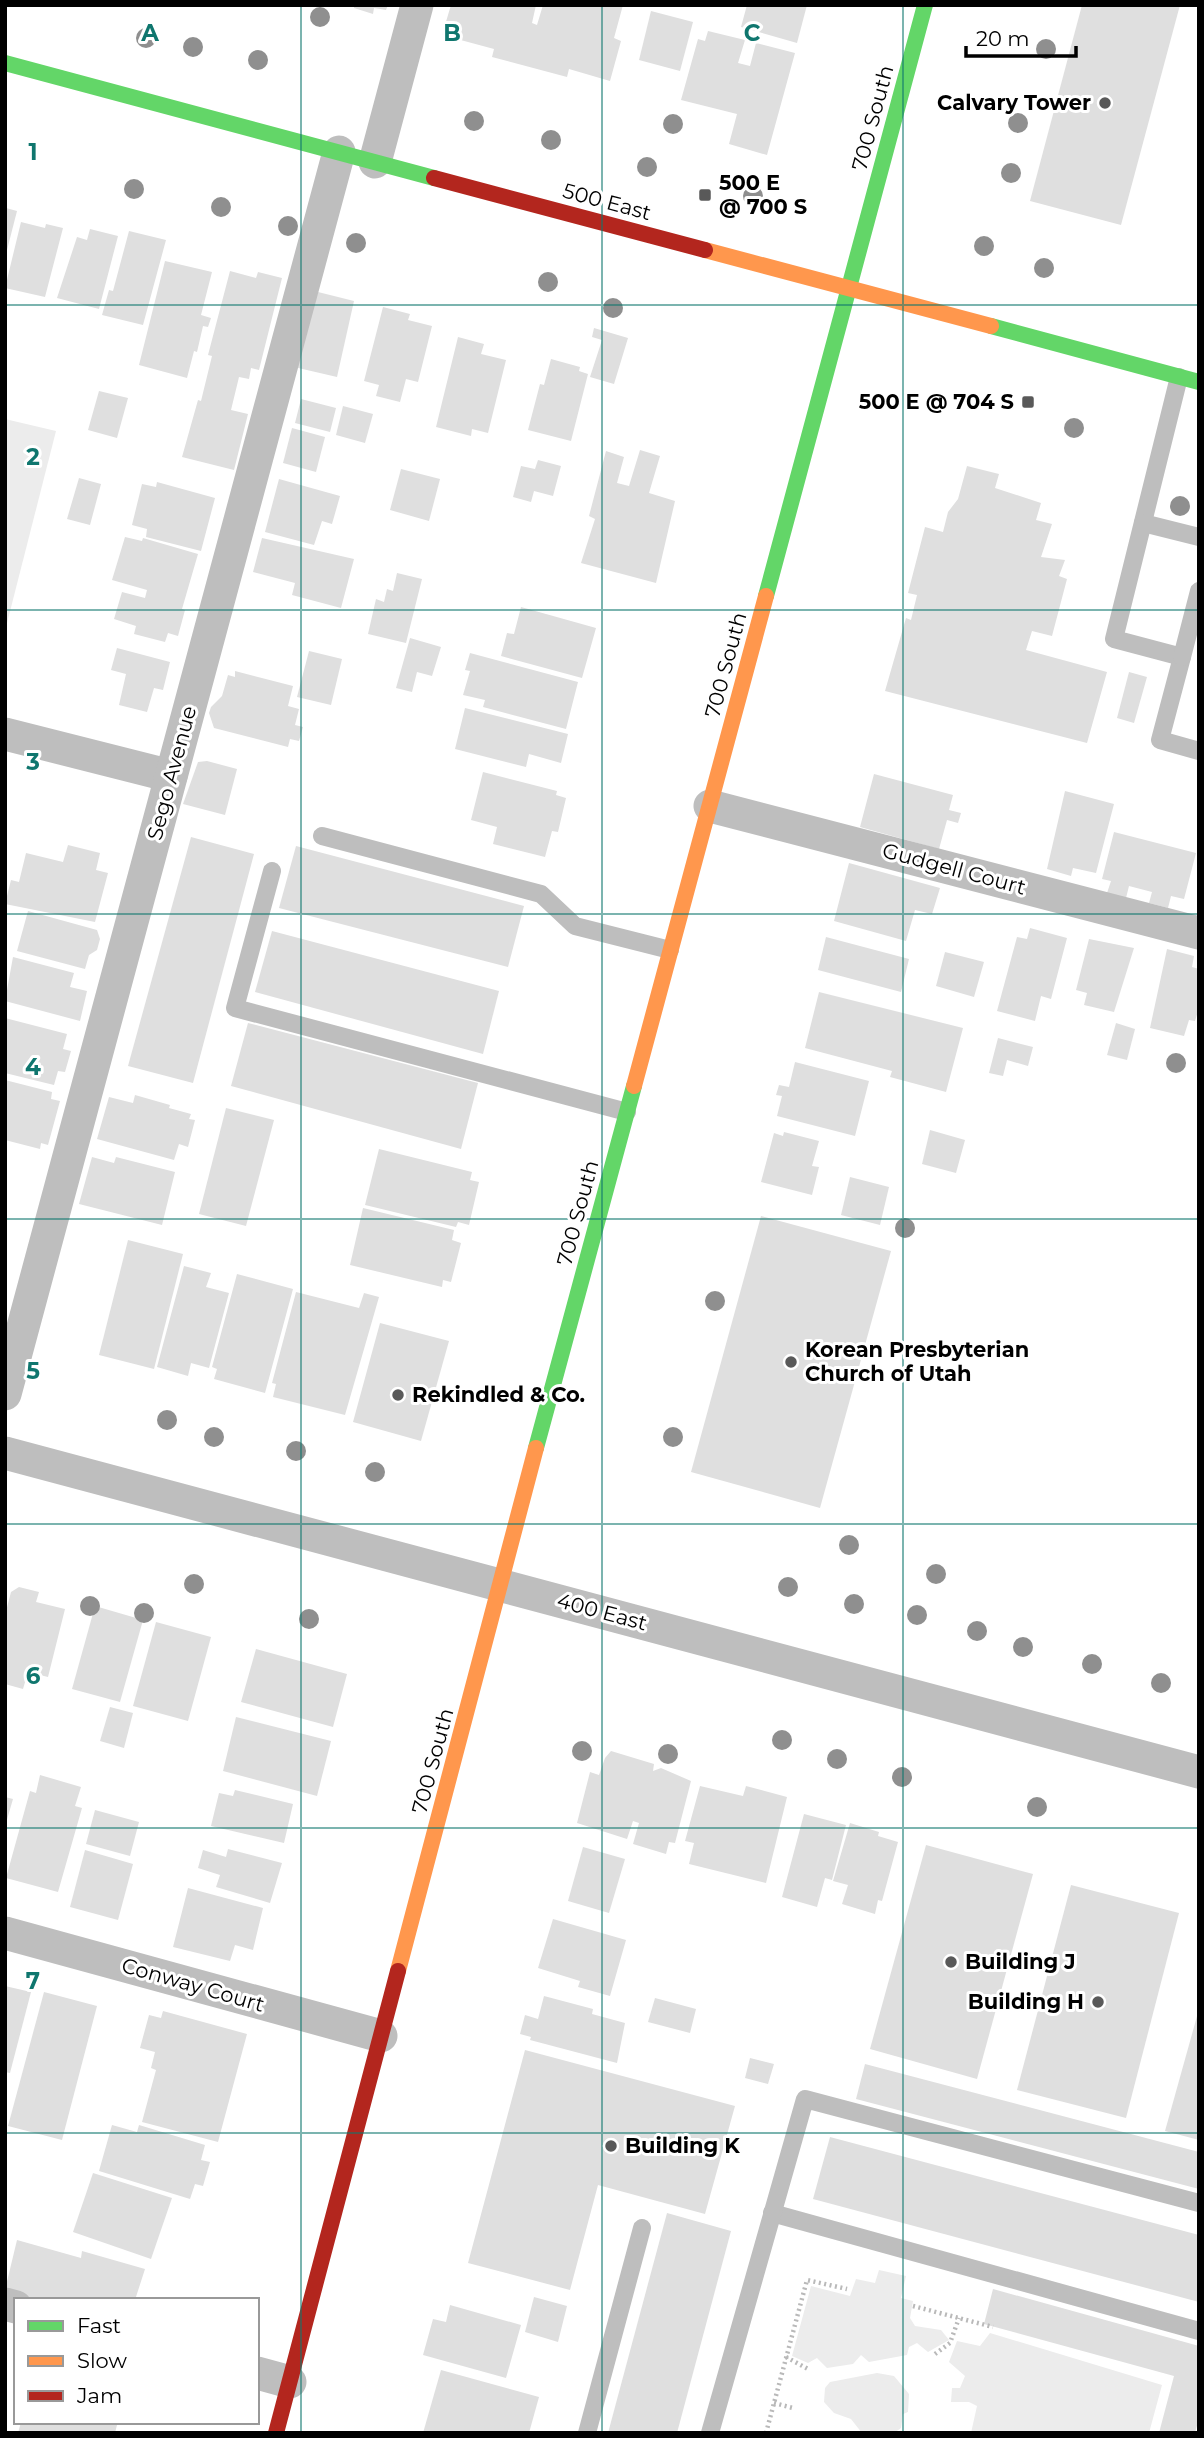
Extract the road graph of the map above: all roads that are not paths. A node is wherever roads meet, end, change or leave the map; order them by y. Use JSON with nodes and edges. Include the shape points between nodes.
{"nodes":[{"id":1,"x":417,"y":5,"type":"edge"},
{"id":2,"x":925,"y":5,"type":"edge"},
{"id":3,"x":5,"y":63,"type":"edge"},
{"id":4,"x":339,"y":152,"type":"junction"},
{"id":5,"x":375,"y":162,"type":"junction"},
{"id":6,"x":849,"y":289,"type":"junction"},
{"id":7,"x":1179,"y":377,"type":"junction"},
{"id":8,"x":1199,"y":382,"type":"edge"},
{"id":9,"x":1143,"y":523,"type":"junction"},
{"id":10,"x":1199,"y":537,"type":"edge"},
{"id":11,"x":1199,"y":591,"type":"edge"},
{"id":12,"x":1182,"y":657,"type":"junction"},
{"id":13,"x":9,"y":736,"type":"edge"},
{"id":14,"x":1199,"y":751,"type":"edge"},
{"id":15,"x":171,"y":776,"type":"junction"},
{"id":16,"x":710,"y":806,"type":"junction"},
{"id":17,"x":322,"y":836,"type":"dead end"},
{"id":18,"x":272,"y":871,"type":"dead end"},
{"id":19,"x":1199,"y":933,"type":"edge"},
{"id":20,"x":670,"y":950,"type":"junction"},
{"id":21,"x":627,"y":1112,"type":"junction"},
{"id":22,"x":5,"y":1394,"type":"edge"},
{"id":23,"x":5,"y":1454,"type":"edge"},
{"id":24,"x":500,"y":1585,"type":"junction"},
{"id":25,"x":1199,"y":1772,"type":"edge"},
{"id":26,"x":5,"y":1933,"type":"edge"},
{"id":27,"x":381,"y":2036,"type":"junction"},
{"id":28,"x":1199,"y":2203,"type":"edge"},
{"id":29,"x":772,"y":2213,"type":"junction"},
{"id":30,"x":642,"y":2228,"type":"dead end"},
{"id":31,"x":1199,"y":2331,"type":"edge"},
{"id":32,"x":259,"y":2374,"type":"edge"},
{"id":33,"x":290,"y":2382,"type":"junction"},
{"id":34,"x":276,"y":2433,"type":"edge"},
{"id":35,"x":587,"y":2433,"type":"edge"},
{"id":36,"x":710,"y":2433,"type":"edge"}],
"edges":[{"from":1,"to":5,"type":"street"},
{"from":2,"to":6,"type":"street","name":"700 South"},
{"from":3,"to":4,"type":"street","name":"500 East"},
{"from":4,"to":5,"type":"street","name":"500 East"},
{"from":4,"to":15,"type":"street","name":"Sego Avenue"},
{"from":5,"to":6,"type":"street","name":"500 East"},
{"from":6,"to":7,"type":"street","name":"500 East"},
{"from":6,"to":16,"type":"street","name":"700 South"},
{"from":7,"to":8,"type":"street","name":"500 East"},
{"from":7,"to":9,"type":"lane"},
{"from":9,"to":10,"type":"lane"},
{"from":9,"to":12,"type":"lane","via":[[1114,639]]},
{"from":11,"to":12,"type":"lane"},
{"from":12,"to":14,"type":"lane","via":[[1160,740]]},
{"from":13,"to":15,"type":"street"},
{"from":15,"to":22,"type":"street","name":"Sego Avenue"},
{"from":16,"to":19,"type":"street","name":"Gudgell Court"},
{"from":16,"to":20,"type":"street","name":"700 South"},
{"from":17,"to":20,"type":"lane","via":[[541,894],[575,926]]},
{"from":18,"to":21,"type":"lane","via":[[235,1008]]},
{"from":20,"to":21,"type":"street","name":"700 South"},
{"from":21,"to":24,"type":"street","name":"700 South"},
{"from":23,"to":24,"type":"street","name":"400 East"},
{"from":24,"to":25,"type":"street","name":"400 East"},
{"from":24,"to":27,"type":"street","name":"700 South"},
{"from":26,"to":27,"type":"street","name":"Conway Court"},
{"from":27,"to":33,"type":"street","name":"700 South"},
{"from":28,"to":29,"type":"lane","via":[[805,2099]]},
{"from":29,"to":31,"type":"lane"},
{"from":29,"to":36,"type":"lane"},
{"from":30,"to":35,"type":"lane"},
{"from":32,"to":33,"type":"street"},
{"from":33,"to":34,"type":"street","name":"700 South"}]}
